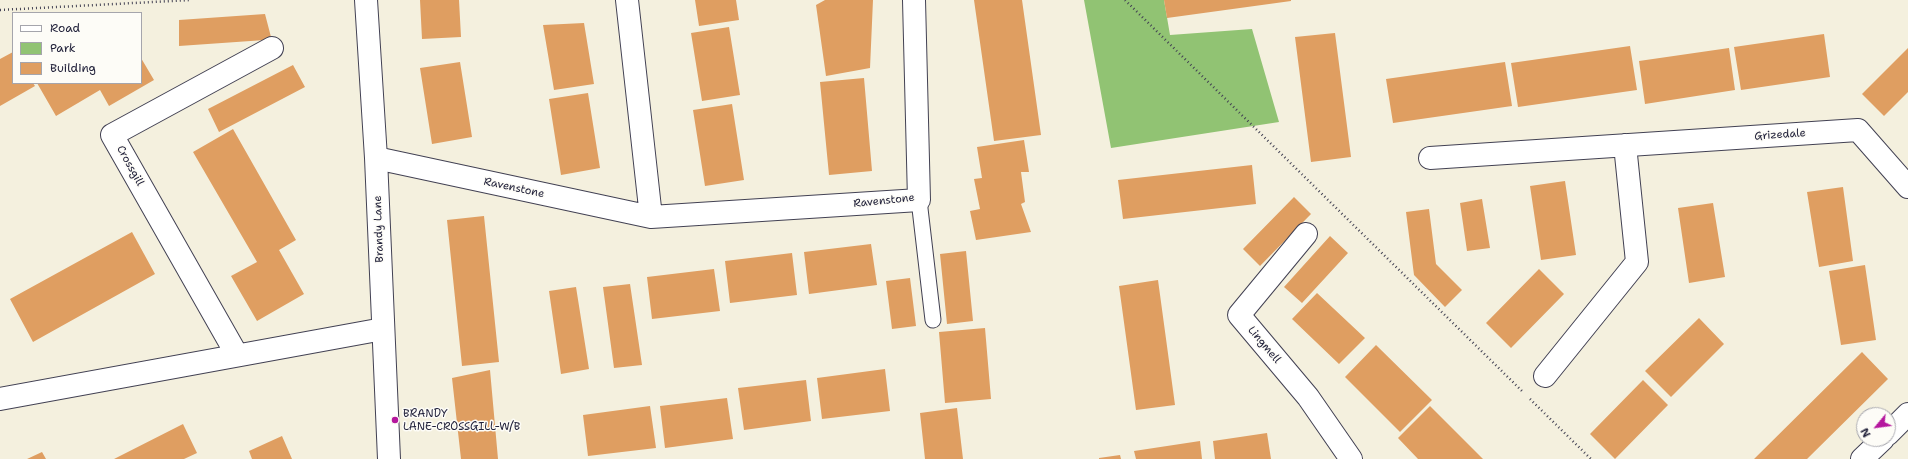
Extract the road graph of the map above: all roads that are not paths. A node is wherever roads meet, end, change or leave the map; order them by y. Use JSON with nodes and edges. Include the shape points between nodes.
{"nodes":[{"id":1,"x":366,"y":0,"type":"edge"},
{"id":2,"x":627,"y":0,"type":"edge"},
{"id":3,"x":914,"y":0,"type":"edge"},
{"id":4,"x":272,"y":48,"type":"dead end"},
{"id":5,"x":1625,"y":145,"type":"junction"},
{"id":6,"x":376,"y":158,"type":"junction"},
{"id":7,"x":1430,"y":158,"type":"dead end"},
{"id":8,"x":1908,"y":187,"type":"edge"},
{"id":9,"x":919,"y":200,"type":"junction"},
{"id":10,"x":651,"y":218,"type":"junction"},
{"id":11,"x":1306,"y":234,"type":"dead end"},
{"id":12,"x":933,"y":320,"type":"dead end"},
{"id":13,"x":383,"y":328,"type":"junction"},
{"id":14,"x":237,"y":355,"type":"junction"},
{"id":15,"x":1545,"y":376,"type":"dead end"},
{"id":16,"x":0,"y":399,"type":"edge"},
{"id":17,"x":1908,"y":414,"type":"edge"},
{"id":18,"x":1896,"y":426,"type":"edge"},
{"id":19,"x":1875,"y":447,"type":"edge"},
{"id":20,"x":389,"y":459,"type":"edge"},
{"id":21,"x":1351,"y":459,"type":"edge"},
{"id":22,"x":1862,"y":459,"type":"edge"}],
"edges":[{"from":1,"to":6,"type":"street","name":"Brandy Lane"},
{"from":2,"to":10,"type":"street"},
{"from":3,"to":9,"type":"street","name":"Ravenstone"},
{"from":4,"to":14,"type":"street","name":"Crossgill","via":[[112,135]]},
{"from":5,"to":7,"type":"street","name":"Grizedale"},
{"from":5,"to":8,"type":"street","name":"Grizedale","via":[[1858,130]]},
{"from":5,"to":15,"type":"street","via":[[1637,262]]},
{"from":6,"to":10,"type":"street","name":"Ravenstone"},
{"from":6,"to":13,"type":"street","name":"Brandy Lane"},
{"from":9,"to":10,"type":"street","name":"Ravenstone"},
{"from":9,"to":12,"type":"lane"},
{"from":11,"to":21,"type":"street","name":"Lingmell","via":[[1239,315],[1308,397]]},
{"from":13,"to":14,"type":"street"},
{"from":13,"to":20,"type":"street","name":"Brandy Lane"},
{"from":14,"to":16,"type":"street"},
{"from":17,"to":18,"type":"street"},
{"from":19,"to":22,"type":"street"}]}
